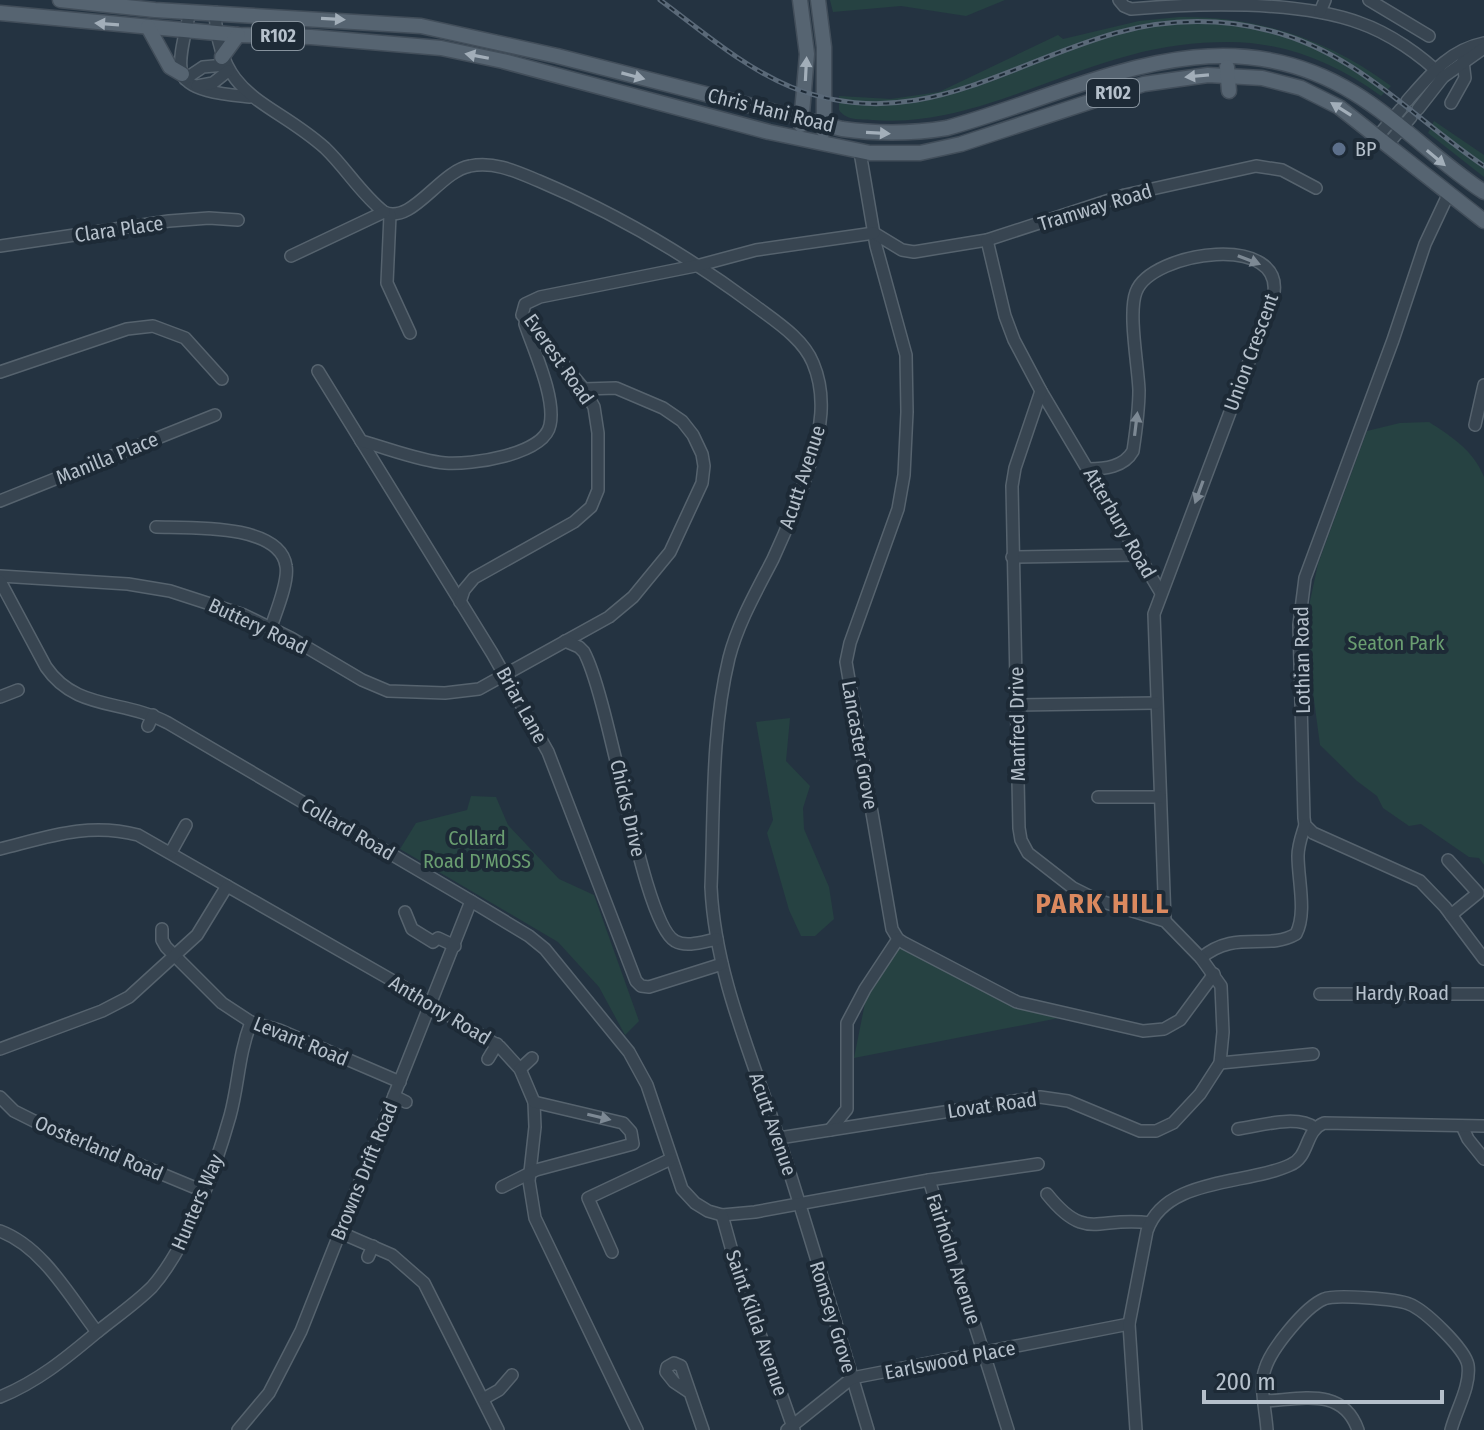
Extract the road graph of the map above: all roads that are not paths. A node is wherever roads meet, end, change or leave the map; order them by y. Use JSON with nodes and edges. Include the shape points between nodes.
{"nodes":[{"id":1,"x":60,"y":0,"type":"edge"},
{"id":2,"x":800,"y":0,"type":"edge"},
{"id":3,"x":818,"y":0,"type":"edge"},
{"id":4,"x":1119,"y":0,"type":"edge"},
{"id":5,"x":1325,"y":0,"type":"edge"},
{"id":6,"x":1369,"y":0,"type":"edge"},
{"id":7,"x":190,"y":11,"type":"junction"},
{"id":8,"x":215,"y":12,"type":"junction"},
{"id":9,"x":1320,"y":12,"type":"junction"},
{"id":10,"x":0,"y":13,"type":"edge"},
{"id":11,"x":148,"y":27,"type":"junction"},
{"id":12,"x":186,"y":30,"type":"junction"},
{"id":13,"x":216,"y":33,"type":"junction"},
{"id":14,"x":238,"y":35,"type":"junction"},
{"id":15,"x":1429,"y":36,"type":"dead end"},
{"id":16,"x":1484,"y":46,"type":"edge"},
{"id":17,"x":1225,"y":55,"type":"junction"},
{"id":18,"x":1463,"y":61,"type":"junction"},
{"id":19,"x":225,"y":64,"type":"junction"},
{"id":20,"x":1439,"y":73,"type":"junction"},
{"id":21,"x":1229,"y":75,"type":"junction"},
{"id":22,"x":184,"y":77,"type":"junction"},
{"id":23,"x":196,"y":87,"type":"junction"},
{"id":24,"x":1061,"y":91,"type":"junction"},
{"id":25,"x":1229,"y":91,"type":"dead end"},
{"id":26,"x":250,"y":97,"type":"junction"},
{"id":27,"x":1451,"y":103,"type":"dead end"},
{"id":28,"x":1051,"y":113,"type":"junction"},
{"id":29,"x":1405,"y":114,"type":"junction"},
{"id":30,"x":802,"y":119,"type":"junction"},
{"id":31,"x":824,"y":125,"type":"junction"},
{"id":32,"x":800,"y":138,"type":"junction"},
{"id":33,"x":1383,"y":140,"type":"junction"},
{"id":34,"x":823,"y":143,"type":"junction"},
{"id":35,"x":860,"y":152,"type":"junction"},
{"id":36,"x":1316,"y":188,"type":"dead end"},
{"id":37,"x":1484,"y":192,"type":"edge"},
{"id":38,"x":1448,"y":195,"type":"junction"},
{"id":39,"x":387,"y":213,"type":"junction"},
{"id":40,"x":238,"y":220,"type":"dead end"},
{"id":41,"x":1484,"y":221,"type":"edge"},
{"id":42,"x":874,"y":233,"type":"junction"},
{"id":43,"x":987,"y":240,"type":"junction"},
{"id":44,"x":0,"y":246,"type":"edge"},
{"id":45,"x":291,"y":256,"type":"dead end"},
{"id":46,"x":700,"y":265,"type":"junction"},
{"id":47,"x":522,"y":315,"type":"junction"},
{"id":48,"x":410,"y":333,"type":"dead end"},
{"id":49,"x":318,"y":371,"type":"dead end"},
{"id":50,"x":0,"y":372,"type":"edge"},
{"id":51,"x":222,"y":379,"type":"dead end"},
{"id":52,"x":1484,"y":385,"type":"edge"},
{"id":53,"x":584,"y":389,"type":"junction"},
{"id":54,"x":1041,"y":391,"type":"junction"},
{"id":55,"x":215,"y":415,"type":"dead end"},
{"id":56,"x":1475,"y":425,"type":"dead end"},
{"id":57,"x":361,"y":441,"type":"junction"},
{"id":58,"x":1088,"y":469,"type":"junction"},
{"id":59,"x":0,"y":501,"type":"edge"},
{"id":60,"x":156,"y":527,"type":"dead end"},
{"id":61,"x":1138,"y":555,"type":"junction"},
{"id":62,"x":1012,"y":557,"type":"junction"},
{"id":63,"x":0,"y":578,"type":"edge"},
{"id":64,"x":1161,"y":593,"type":"junction"},
{"id":65,"x":460,"y":602,"type":"junction"},
{"id":66,"x":271,"y":627,"type":"junction"},
{"id":67,"x":565,"y":641,"type":"junction"},
{"id":68,"x":505,"y":675,"type":"junction"},
{"id":69,"x":18,"y":690,"type":"dead end"},
{"id":70,"x":0,"y":697,"type":"edge"},
{"id":71,"x":1156,"y":703,"type":"junction"},
{"id":72,"x":1016,"y":705,"type":"junction"},
{"id":73,"x":1098,"y":797,"type":"dead end"},
{"id":74,"x":1160,"y":797,"type":"junction"},
{"id":75,"x":186,"y":825,"type":"dead end"},
{"id":76,"x":1305,"y":825,"type":"junction"},
{"id":77,"x":0,"y":849,"type":"edge"},
{"id":78,"x":171,"y":852,"type":"junction"},
{"id":79,"x":1448,"y":860,"type":"dead end"},
{"id":80,"x":227,"y":886,"type":"junction"},
{"id":81,"x":471,"y":901,"type":"junction"},
{"id":82,"x":405,"y":912,"type":"dead end"},
{"id":83,"x":1451,"y":915,"type":"junction"},
{"id":84,"x":1165,"y":921,"type":"junction"},
{"id":85,"x":162,"y":929,"type":"dead end"},
{"id":86,"x":717,"y":939,"type":"junction"},
{"id":87,"x":898,"y":939,"type":"junction"},
{"id":88,"x":455,"y":946,"type":"junction"},
{"id":89,"x":175,"y":956,"type":"junction"},
{"id":90,"x":1201,"y":958,"type":"junction"},
{"id":91,"x":1484,"y":959,"type":"edge"},
{"id":92,"x":722,"y":964,"type":"junction"},
{"id":93,"x":1214,"y":974,"type":"junction"},
{"id":94,"x":1320,"y":994,"type":"dead end"},
{"id":95,"x":1484,"y":994,"type":"edge"},
{"id":96,"x":431,"y":1005,"type":"junction"},
{"id":97,"x":251,"y":1022,"type":"junction"},
{"id":98,"x":497,"y":1044,"type":"junction"},
{"id":99,"x":0,"y":1049,"type":"edge"},
{"id":100,"x":1313,"y":1054,"type":"dead end"},
{"id":101,"x":532,"y":1058,"type":"dead end"},
{"id":102,"x":488,"y":1059,"type":"dead end"},
{"id":103,"x":1220,"y":1063,"type":"junction"},
{"id":104,"x":520,"y":1069,"type":"junction"},
{"id":105,"x":400,"y":1082,"type":"junction"},
{"id":106,"x":394,"y":1096,"type":"junction"},
{"id":107,"x":0,"y":1097,"type":"edge"},
{"id":108,"x":406,"y":1102,"type":"dead end"},
{"id":109,"x":534,"y":1102,"type":"junction"},
{"id":110,"x":1462,"y":1126,"type":"junction"},
{"id":111,"x":1484,"y":1126,"type":"edge"},
{"id":112,"x":1315,"y":1128,"type":"junction"},
{"id":113,"x":1238,"y":1129,"type":"dead end"},
{"id":114,"x":830,"y":1130,"type":"junction"},
{"id":115,"x":779,"y":1138,"type":"junction"},
{"id":116,"x":671,"y":1159,"type":"junction"},
{"id":117,"x":1484,"y":1159,"type":"edge"},
{"id":118,"x":1038,"y":1164,"type":"dead end"},
{"id":119,"x":530,"y":1172,"type":"junction"},
{"id":120,"x":929,"y":1180,"type":"junction"},
{"id":121,"x":502,"y":1187,"type":"dead end"},
{"id":122,"x":203,"y":1191,"type":"junction"},
{"id":123,"x":1047,"y":1194,"type":"dead end"},
{"id":124,"x":798,"y":1203,"type":"junction"},
{"id":125,"x":722,"y":1215,"type":"junction"},
{"id":126,"x":1150,"y":1223,"type":"junction"},
{"id":127,"x":0,"y":1231,"type":"edge"},
{"id":128,"x":339,"y":1232,"type":"junction"},
{"id":129,"x":612,"y":1252,"type":"dead end"},
{"id":130,"x":1129,"y":1324,"type":"junction"},
{"id":131,"x":97,"y":1332,"type":"junction"},
{"id":132,"x":984,"y":1353,"type":"junction"},
{"id":133,"x":512,"y":1375,"type":"dead end"},
{"id":134,"x":852,"y":1378,"type":"junction"},
{"id":135,"x":689,"y":1392,"type":"dead end"},
{"id":136,"x":0,"y":1397,"type":"edge"},
{"id":137,"x":483,"y":1399,"type":"junction"},
{"id":138,"x":1266,"y":1401,"type":"junction"},
{"id":139,"x":791,"y":1429,"type":"edge"},
{"id":140,"x":238,"y":1430,"type":"edge"},
{"id":141,"x":498,"y":1430,"type":"edge"},
{"id":142,"x":637,"y":1430,"type":"edge"},
{"id":143,"x":703,"y":1430,"type":"edge"},
{"id":144,"x":868,"y":1430,"type":"edge"},
{"id":145,"x":1008,"y":1430,"type":"edge"},
{"id":146,"x":1136,"y":1430,"type":"edge"},
{"id":147,"x":1267,"y":1430,"type":"edge"},
{"id":148,"x":1358,"y":1430,"type":"edge"},
{"id":149,"x":1451,"y":1430,"type":"edge"}],
"edges":[{"from":1,"to":7,"type":"main road","name":"Chris Hani Road","number":"R102"},
{"from":30,"to":2,"type":"main road","one_way":true,"via":[[807,54]]},
{"from":3,"to":31,"type":"main road"},
{"from":4,"to":9,"type":"street","via":[[1131,9],[1220,5]]},
{"from":5,"to":9,"type":"street"},
{"from":6,"to":15,"type":"street"},
{"from":7,"to":8,"type":"main road","name":"Chris Hani Road","number":"R102"},
{"from":7,"to":12,"type":"street"},
{"from":8,"to":13,"type":"street"},
{"from":8,"to":30,"type":"main road","name":"Chris Hani Road","number":"R102","one_way":true,"via":[[380,22],[461,33]]},
{"from":9,"to":20,"type":"street","via":[[1375,29]]},
{"from":11,"to":10,"type":"main road","name":"Chris Hani Road","number":"R102","one_way":true},
{"from":11,"to":12,"type":"main road","name":"Chris Hani Road","number":"R102"},
{"from":11,"to":22,"type":"main road","via":[[170,67]]},
{"from":12,"to":13,"type":"main road","name":"Chris Hani Road","number":"R102"},
{"from":12,"to":22,"type":"street"},
{"from":13,"to":14,"type":"main road","name":"Chris Hani Road","number":"R102"},
{"from":13,"to":19,"type":"street"},
{"from":14,"to":19,"type":"main road"},
{"from":32,"to":14,"type":"main road","name":"Chris Hani Road","number":"R102","one_way":true,"via":[[441,48]]},
{"from":16,"to":18,"type":"street"},
{"from":16,"to":20,"type":"street","via":[[1454,54]]},
{"from":17,"to":21,"type":"main road"},
{"from":17,"to":24,"type":"main road","name":"Chris Hani Road","number":"R102","via":[[1152,63]]},
{"from":17,"to":29,"type":"main road","name":"Chris Hani Road","number":"R102","via":[[1271,59]]},
{"from":18,"to":20,"type":"street"},
{"from":18,"to":27,"type":"street","via":[[1465,78]]},
{"from":19,"to":22,"type":"street"},
{"from":19,"to":23,"type":"street","via":[[213,83]]},
{"from":19,"to":26,"type":"street"},
{"from":20,"to":29,"type":"street"},
{"from":21,"to":25,"type":"main road"},
{"from":21,"to":28,"type":"main road","name":"Chris Hani Road","number":"R102","one_way":true,"via":[[1144,84]]},
{"from":33,"to":21,"type":"main road","name":"Chris Hani Road","number":"R102","one_way":true,"via":[[1339,107],[1301,88]]},
{"from":22,"to":23,"type":"street"},
{"from":23,"to":26,"type":"street"},
{"from":24,"to":28,"type":"main road"},
{"from":31,"to":24,"type":"main road","name":"Chris Hani Road","number":"R102","one_way":true,"via":[[873,133],[924,132]]},
{"from":26,"to":39,"type":"street","via":[[314,139]]},
{"from":28,"to":35,"type":"main road","name":"Chris Hani Road","number":"R102","via":[[930,151]]},
{"from":29,"to":33,"type":"street"},
{"from":29,"to":37,"type":"main road","name":"Chris Hani Road","number":"R102","one_way":true,"via":[[1453,172]]},
{"from":30,"to":31,"type":"main road","name":"Chris Hani Road","number":"R102"},
{"from":30,"to":32,"type":"main road"},
{"from":31,"to":34,"type":"main road"},
{"from":32,"to":34,"type":"main road","name":"Chris Hani Road","number":"R102"},
{"from":33,"to":38,"type":"main road","name":"Chris Hani Road","number":"R102"},
{"from":34,"to":35,"type":"main road","name":"Chris Hani Road","number":"R102"},
{"from":35,"to":42,"type":"street","name":"Lancaster Grove"},
{"from":36,"to":43,"type":"street","name":"Tramway Road","via":[[1282,170],[1243,167],[1120,196]]},
{"from":38,"to":41,"type":"main road","name":"Chris Hani Road","number":"R102"},
{"from":38,"to":76,"type":"street","name":"Lothian Road","via":[[1425,244],[1305,578],[1299,625]]},
{"from":39,"to":45,"type":"street","name":"Acutt Avenue"},
{"from":39,"to":46,"type":"street","name":"Acutt Avenue","via":[[415,206],[454,171],[489,165],[558,189]]},
{"from":39,"to":48,"type":"street","via":[[387,283]]},
{"from":40,"to":44,"type":"street","name":"Clara Place","via":[[169,221]]},
{"from":42,"to":43,"type":"street","name":"Tramway Road","via":[[914,252]]},
{"from":42,"to":46,"type":"street","name":"Everest Road","via":[[771,247]]},
{"from":42,"to":87,"type":"street","name":"Lancaster Grove","via":[[906,355],[906,449],[898,509],[846,662],[881,872]]},
{"from":43,"to":54,"type":"street","name":"Atterbury Road","via":[[1009,327]]},
{"from":46,"to":47,"type":"street","name":"Everest Road","via":[[540,297],[525,304]]},
{"from":46,"to":86,"type":"street","name":"Acutt Avenue","via":[[798,340],[813,363],[822,408],[810,464],[774,556],[740,623],[720,703],[712,873]]},
{"from":47,"to":53,"type":"street","name":"Everest Road"},
{"from":47,"to":57,"type":"street","via":[[550,407],[550,428],[542,441],[522,452],[446,463]]},
{"from":49,"to":57,"type":"street","name":"Briar Lane"},
{"from":50,"to":51,"type":"street","via":[[127,329],[153,326],[185,338]]},
{"from":52,"to":56,"type":"street"},
{"from":53,"to":65,"type":"street","name":"Everest Road","via":[[594,407],[598,433],[594,503],[574,522],[478,575]]},
{"from":53,"to":67,"type":"street","name":"Buttery Road","via":[[616,388],[682,421],[699,445],[704,475],[679,536],[643,587],[609,617]]},
{"from":54,"to":58,"type":"street","name":"Atterbury Road"},
{"from":54,"to":62,"type":"street","name":"Manfred Drive","via":[[1014,474]]},
{"from":55,"to":59,"type":"street","name":"Manilla Place"},
{"from":57,"to":65,"type":"street","name":"Briar Lane"},
{"from":58,"to":61,"type":"street","name":"Atterbury Road"},
{"from":58,"to":64,"type":"street","name":"Union Crescent","one_way":true,"via":[[1119,464],[1133,451],[1139,393],[1133,301],[1143,281],[1169,266],[1208,255],[1247,256],[1266,267],[1274,282],[1273,298]]},
{"from":60,"to":66,"type":"street","via":[[231,531],[279,550],[287,573]]},
{"from":61,"to":62,"type":"street"},
{"from":61,"to":64,"type":"street","name":"Atterbury Road"},
{"from":62,"to":72,"type":"street","name":"Manfred Drive"},
{"from":63,"to":66,"type":"street","name":"Buttery Road","via":[[170,585]]},
{"from":63,"to":81,"type":"street","name":"Collard Road","via":[[61,686],[150,720]]},
{"from":64,"to":71,"type":"street","name":"Atterbury Road","via":[[1153,622]]},
{"from":65,"to":68,"type":"street","name":"Briar Lane"},
{"from":66,"to":68,"type":"street","name":"Buttery Road","via":[[388,691],[463,693]]},
{"from":67,"to":68,"type":"street","name":"Buttery Road"},
{"from":67,"to":86,"type":"street","name":"Chicks Drive","via":[[584,652],[602,700],[646,883],[663,929],[682,944]]},
{"from":68,"to":92,"type":"street","name":"Briar Lane","via":[[553,762],[636,981],[649,987]]},
{"from":69,"to":70,"type":"street"},
{"from":71,"to":72,"type":"street"},
{"from":71,"to":74,"type":"street","name":"Atterbury Road"},
{"from":72,"to":84,"type":"street","name":"Manfred Drive","via":[[1024,848],[1082,894]]},
{"from":73,"to":74,"type":"street"},
{"from":74,"to":84,"type":"street","name":"Atterbury Road"},
{"from":75,"to":78,"type":"street"},
{"from":76,"to":83,"type":"street","via":[[1420,881]]},
{"from":76,"to":90,"type":"street","via":[[1299,845],[1296,934],[1231,942]]},
{"from":77,"to":78,"type":"street","name":"Anthony Road","via":[[105,828],[138,835]]},
{"from":78,"to":80,"type":"street","name":"Anthony Road"},
{"from":79,"to":83,"type":"street","via":[[1478,893]]},
{"from":80,"to":89,"type":"street","via":[[197,935]]},
{"from":80,"to":96,"type":"street","name":"Anthony Road"},
{"from":81,"to":88,"type":"street","name":"Browns Drift Road"},
{"from":81,"to":116,"type":"street","name":"Collard Road","via":[[545,949],[622,1042],[644,1078]]},
{"from":82,"to":88,"type":"street","via":[[412,929],[433,942],[438,938]]},
{"from":83,"to":91,"type":"street"},
{"from":84,"to":90,"type":"street","name":"Manfred Drive"},
{"from":85,"to":89,"type":"street","name":"Levant Road","via":[[163,942]]},
{"from":86,"to":92,"type":"street","name":"Acutt Avenue"},
{"from":87,"to":93,"type":"street","via":[[1017,1002],[1143,1031],[1164,1029],[1180,1020]]},
{"from":87,"to":114,"type":"street","via":[[847,1023],[847,1109]]},
{"from":88,"to":96,"type":"street","name":"Browns Drift Road"},
{"from":89,"to":97,"type":"street","name":"Levant Road","via":[[222,1003]]},
{"from":89,"to":99,"type":"street","via":[[116,1005]]},
{"from":90,"to":93,"type":"street","name":"Manfred Drive"},
{"from":92,"to":115,"type":"street","name":"Acutt Avenue"},
{"from":93,"to":103,"type":"street","via":[[1221,986]]},
{"from":94,"to":95,"type":"street","name":"Hardy Road"},
{"from":96,"to":98,"type":"street","name":"Anthony Road"},
{"from":96,"to":105,"type":"street","name":"Browns Drift Road"},
{"from":97,"to":105,"type":"street","name":"Levant Road"},
{"from":97,"to":122,"type":"street","name":"Hunters Way","via":[[231,1113]]},
{"from":98,"to":102,"type":"street"},
{"from":98,"to":104,"type":"street","name":"Anthony Road"},
{"from":100,"to":103,"type":"street"},
{"from":101,"to":104,"type":"street"},
{"from":103,"to":114,"type":"street","name":"Lovat Road","via":[[1184,1115],[1156,1131],[1140,1131],[1068,1101],[1040,1097]]},
{"from":104,"to":109,"type":"street","name":"Anthony Road"},
{"from":105,"to":106,"type":"street","name":"Browns Drift Road"},
{"from":106,"to":108,"type":"street"},
{"from":106,"to":128,"type":"street","name":"Browns Drift Road","via":[[389,1122]]},
{"from":107,"to":122,"type":"street","name":"Oosterland Road","via":[[34,1121]]},
{"from":109,"to":119,"type":"street","name":"Anthony Road"},
{"from":109,"to":119,"type":"street","one_way":true,"via":[[623,1123],[633,1141]]},
{"from":110,"to":111,"type":"street"},
{"from":110,"to":112,"type":"street","via":[[1340,1122]]},
{"from":110,"to":117,"type":"street"},
{"from":112,"to":113,"type":"street","via":[[1293,1122]]},
{"from":112,"to":126,"type":"street","via":[[1298,1161],[1192,1192],[1164,1206]]},
{"from":114,"to":115,"type":"street","name":"Lovat Road"},
{"from":115,"to":124,"type":"street","name":"Acutt Avenue"},
{"from":116,"to":125,"type":"street","name":"Collard Road","via":[[688,1197]]},
{"from":116,"to":129,"type":"street","via":[[589,1197]]},
{"from":118,"to":120,"type":"street"},
{"from":119,"to":121,"type":"street"},
{"from":119,"to":142,"type":"street","name":"Anthony Road","via":[[535,1218],[585,1338]]},
{"from":120,"to":124,"type":"street"},
{"from":120,"to":132,"type":"street","name":"Fairholm Avenue"},
{"from":122,"to":131,"type":"street","name":"Hunters Way","via":[[169,1266],[149,1290]]},
{"from":123,"to":126,"type":"street","via":[[1081,1224]]},
{"from":124,"to":125,"type":"street"},
{"from":124,"to":134,"type":"street","name":"Romsey Grove"},
{"from":125,"to":139,"type":"street","name":"Saint Kilda Avenue"},
{"from":126,"to":130,"type":"street"},
{"from":127,"to":131,"type":"street","via":[[40,1259]]},
{"from":128,"to":137,"type":"street","via":[[370,1252],[400,1260],[424,1283],[472,1390]]},
{"from":128,"to":140,"type":"street","name":"Browns Drift Road","via":[[287,1362]]},
{"from":130,"to":132,"type":"street","name":"Earlswood Place"},
{"from":130,"to":146,"type":"street"},
{"from":131,"to":136,"type":"street","name":"Hunters Way","via":[[45,1374]]},
{"from":132,"to":134,"type":"street","name":"Earlswood Place"},
{"from":132,"to":145,"type":"street","name":"Fairholm Avenue"},
{"from":133,"to":137,"type":"street"},
{"from":134,"to":139,"type":"street","name":"Earlswood Place"},
{"from":134,"to":144,"type":"street","name":"Romsey Grove"},
{"from":135,"to":143,"type":"street"},
{"from":137,"to":141,"type":"street"},
{"from":138,"to":147,"type":"street"},
{"from":138,"to":148,"type":"street","via":[[1329,1400],[1350,1412]]},
{"from":138,"to":149,"type":"street","via":[[1266,1367],[1313,1306],[1333,1296],[1399,1302],[1419,1309],[1467,1360],[1466,1384]]}]}
